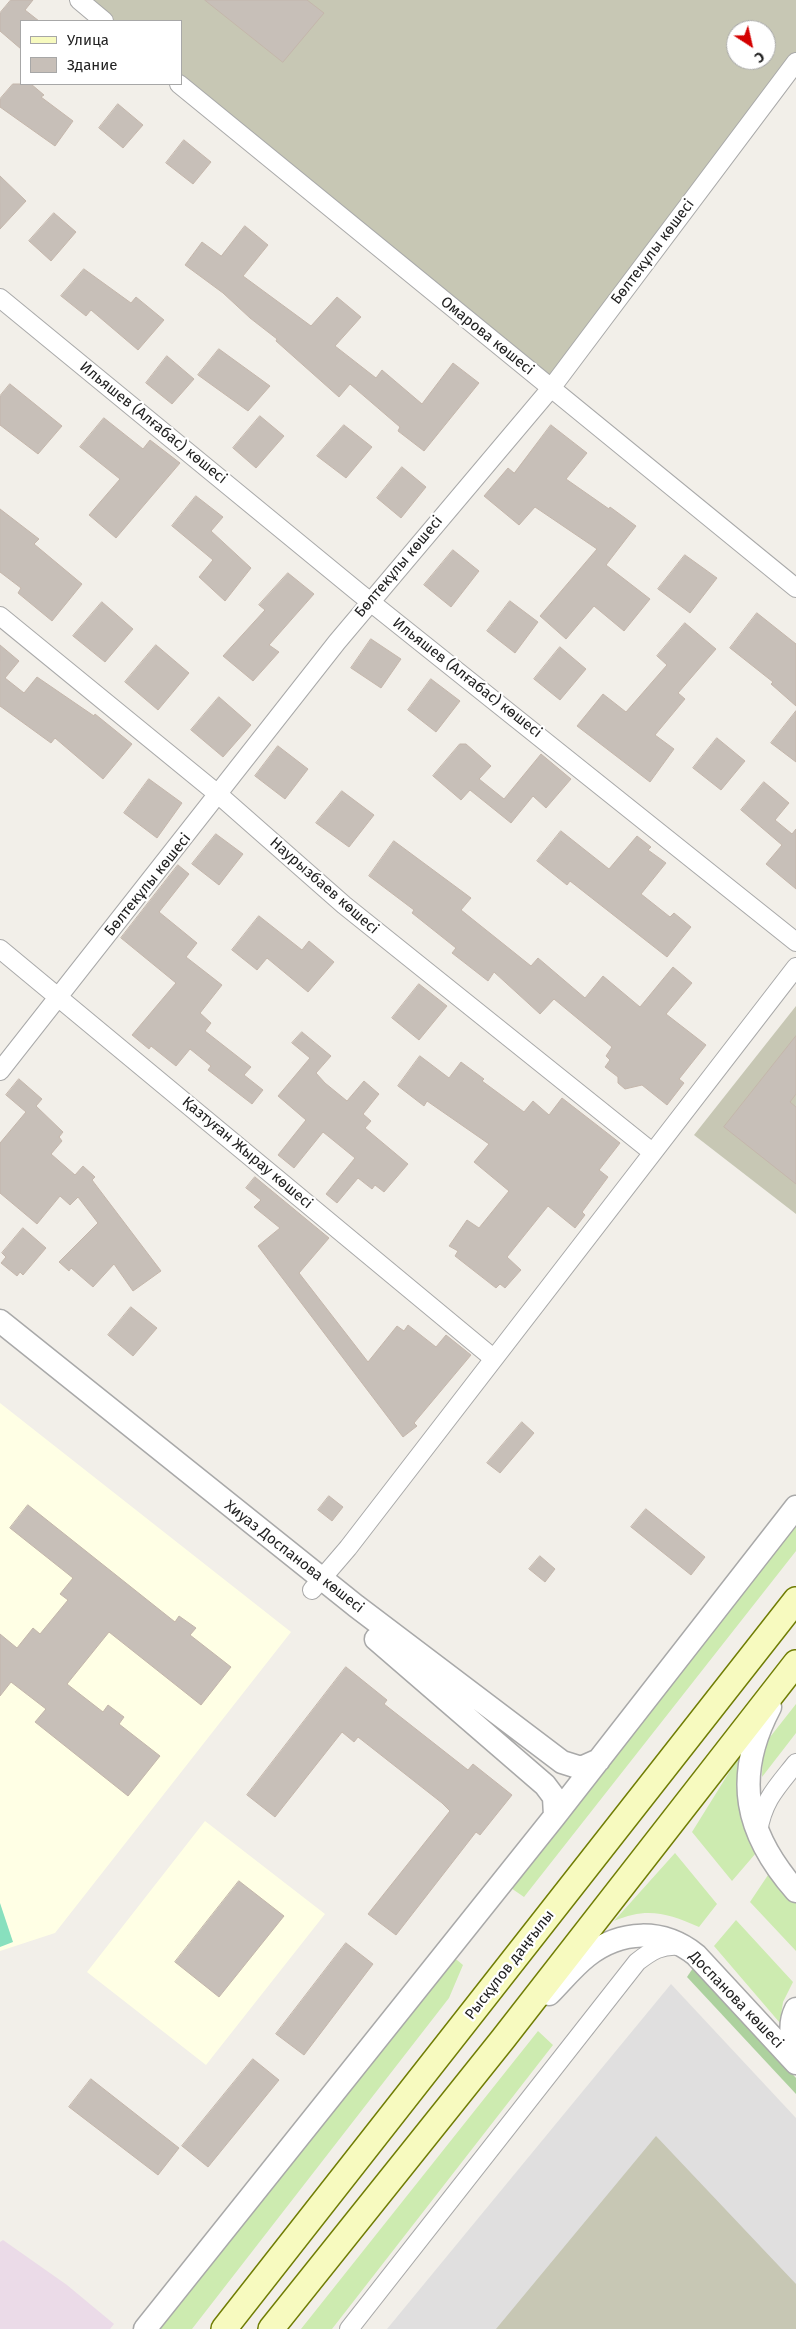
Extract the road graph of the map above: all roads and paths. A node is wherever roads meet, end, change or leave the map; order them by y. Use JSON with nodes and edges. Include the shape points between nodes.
{"nodes":[{"id":1,"x":79,"y":0,"type":"edge"},
{"id":2,"x":103,"y":20,"type":"edge"},
{"id":3,"x":796,"y":62,"type":"edge"},
{"id":4,"x":180,"y":85,"type":"edge"},
{"id":5,"x":0,"y":298,"type":"edge"},
{"id":6,"x":552,"y":387,"type":"junction"},
{"id":7,"x":796,"y":588,"type":"edge"},
{"id":8,"x":370,"y":601,"type":"junction"},
{"id":9,"x":0,"y":616,"type":"edge"},
{"id":10,"x":219,"y":795,"type":"junction"},
{"id":11,"x":796,"y":942,"type":"edge"},
{"id":12,"x":0,"y":949,"type":"edge"},
{"id":13,"x":796,"y":967,"type":"edge"},
{"id":14,"x":59,"y":996,"type":"junction"},
{"id":15,"x":0,"y":1071,"type":"edge"},
{"id":16,"x":652,"y":1152,"type":"junction"},
{"id":17,"x":0,"y":1321,"type":"edge"},
{"id":18,"x":0,"y":1338,"type":"edge"},
{"id":19,"x":493,"y":1358,"type":"junction"},
{"id":20,"x":796,"y":1507,"type":"edge"},
{"id":21,"x":317,"y":1584,"type":"junction"},
{"id":22,"x":796,"y":1600,"type":"edge"},
{"id":23,"x":791,"y":1669,"type":"edge"},
{"id":24,"x":598,"y":1760,"type":"junction"},
{"id":25,"x":796,"y":1763,"type":"edge"},
{"id":26,"x":555,"y":1816,"type":"junction"},
{"id":27,"x":758,"y":1832,"type":"junction"},
{"id":28,"x":796,"y":1891,"type":"edge"},
{"id":29,"x":684,"y":1946,"type":"junction"},
{"id":30,"x":796,"y":2009,"type":"edge"},
{"id":31,"x":503,"y":2039,"type":"junction"},
{"id":32,"x":796,"y":2050,"type":"edge"},
{"id":33,"x":796,"y":2063,"type":"edge"},
{"id":34,"x":271,"y":2270,"type":"junction"},
{"id":35,"x":299,"y":2292,"type":"junction"},
{"id":36,"x":145,"y":2329,"type":"edge"},
{"id":37,"x":224,"y":2329,"type":"edge"},
{"id":38,"x":271,"y":2329,"type":"edge"},
{"id":39,"x":349,"y":2329,"type":"edge"}],
"edges":[{"from":1,"to":2,"type":"street"},
{"from":3,"to":6,"type":"street","name":"Бөлтекұлы көшесі"},
{"from":4,"to":6,"type":"street","name":"Омарова көшесі"},
{"from":5,"to":8,"type":"street","name":"Ильяшев (Алғабас) көшесі"},
{"from":6,"to":7,"type":"street","name":"Омарова көшесі"},
{"from":6,"to":8,"type":"street","name":"Бөлтекұлы көшесі"},
{"from":8,"to":10,"type":"street","name":"Бөлтекұлы көшесі"},
{"from":8,"to":11,"type":"street","name":"Ильяшев (Алғабас) көшесі"},
{"from":9,"to":10,"type":"street","name":"Наурызбаев көшесі"},
{"from":10,"to":14,"type":"street","name":"Бөлтекұлы көшесі"},
{"from":10,"to":16,"type":"street","name":"Наурызбаев көшесі","via":[[344,905]]},
{"from":12,"to":14,"type":"street","name":"Қазтуған Жырау көшесі"},
{"from":13,"to":16,"type":"street"},
{"from":14,"to":15,"type":"street","name":"Бөлтекұлы көшесі"},
{"from":14,"to":19,"type":"street","name":"Қазтуған Жырау көшесі"},
{"from":16,"to":19,"type":"street"},
{"from":17,"to":21,"type":"street","name":"Хиуаз Доспанова көшесі"},
{"from":18,"to":21,"type":"street","name":"Хиуаз Доспанова көшесі"},
{"from":19,"to":21,"type":"street"},
{"from":20,"to":24,"type":"street"},
{"from":21,"to":24,"type":"street","name":"Хиуаз Доспанова көшесі","via":[[380,1624],[562,1762],[580,1768]]},
{"from":21,"to":26,"type":"street","name":"Хиуаз Доспанова көшесі","via":[[545,1785],[554,1798]]},
{"from":22,"to":34,"type":"main road","name":"Рысқұлов даңғылы"},
{"from":23,"to":27,"type":"street","via":[[757,1731],[750,1761],[747,1782]]},
{"from":23,"to":31,"type":"main road"},
{"from":24,"to":26,"type":"street"},
{"from":25,"to":27,"type":"street","via":[[765,1805]]},
{"from":26,"to":36,"type":"street"},
{"from":27,"to":28,"type":"street","via":[[771,1860]]},
{"from":29,"to":31,"type":"street","name":"Доспанова көшесі","via":[[664,1937],[646,1934],[626,1936],[607,1944],[587,1956]]},
{"from":29,"to":33,"type":"street","name":"Доспанова көшесі"},
{"from":29,"to":39,"type":"street","via":[[667,1945],[651,1951],[637,1962]]},
{"from":30,"to":32,"type":"street","via":[[792,2016],[791,2037]]},
{"from":31,"to":35,"type":"main road"},
{"from":34,"to":35,"type":"main road"},
{"from":34,"to":37,"type":"main road","name":"Рысқұлов даңғылы"},
{"from":35,"to":38,"type":"main road"}]}
